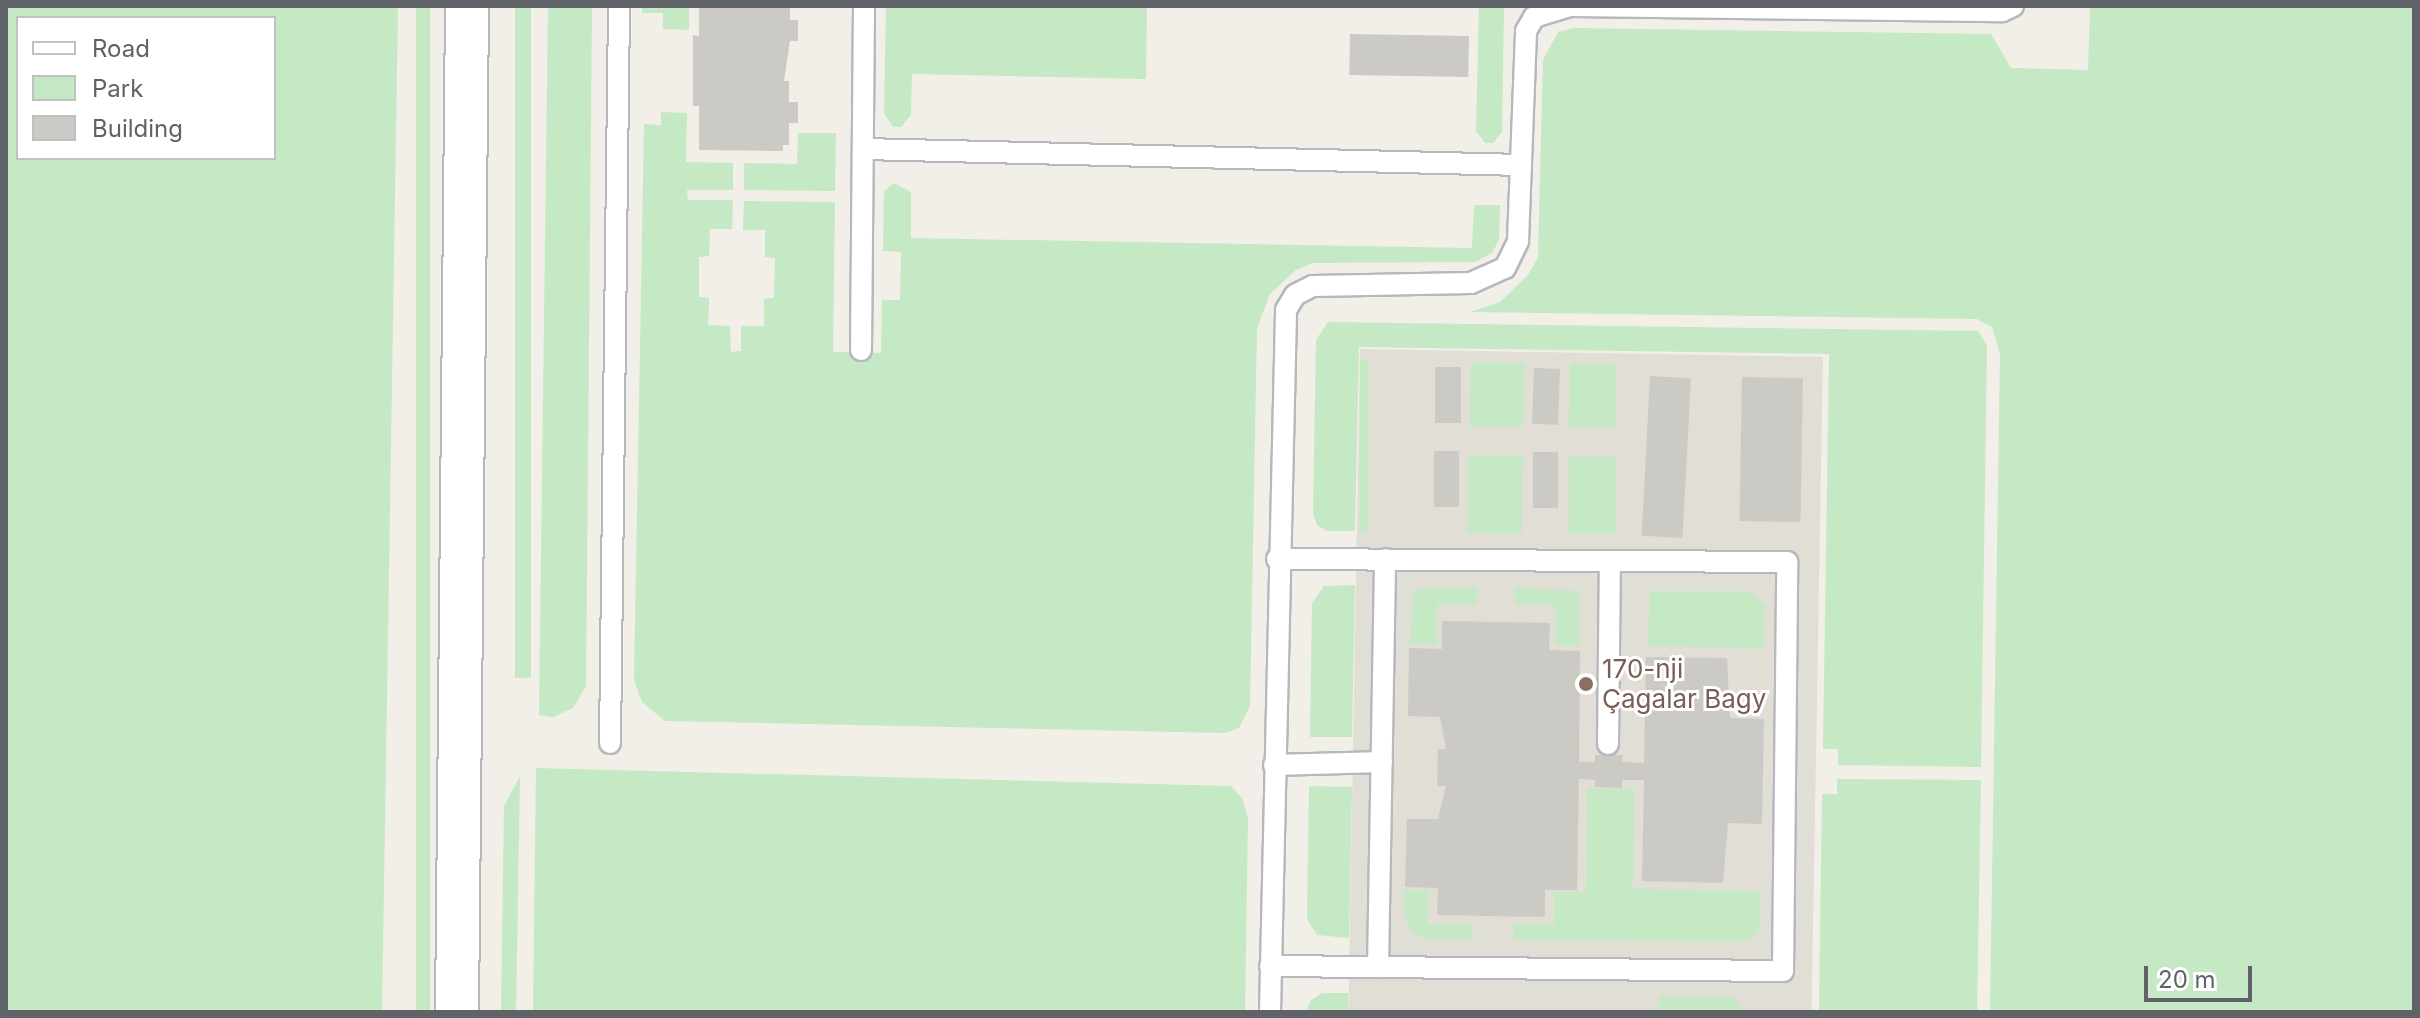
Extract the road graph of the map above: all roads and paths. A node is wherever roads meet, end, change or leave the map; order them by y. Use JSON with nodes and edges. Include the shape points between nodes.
{"nodes":[{"id":1,"x":467,"y":6,"type":"edge"},
{"id":2,"x":619,"y":6,"type":"edge"},
{"id":3,"x":864,"y":6,"type":"edge"},
{"id":4,"x":1572,"y":6,"type":"edge"},
{"id":5,"x":1758,"y":6,"type":"edge"},
{"id":6,"x":2013,"y":6,"type":"edge"},
{"id":7,"x":863,"y":149,"type":"junction"},
{"id":8,"x":1521,"y":165,"type":"junction"},
{"id":9,"x":861,"y":350,"type":"dead end"},
{"id":10,"x":1277,"y":559,"type":"junction"},
{"id":11,"x":1385,"y":559,"type":"junction"},
{"id":12,"x":1610,"y":561,"type":"junction"},
{"id":13,"x":610,"y":743,"type":"dead end"},
{"id":14,"x":1608,"y":744,"type":"dead end"},
{"id":15,"x":1382,"y":762,"type":"junction"},
{"id":16,"x":1274,"y":765,"type":"junction"},
{"id":17,"x":1270,"y":966,"type":"junction"},
{"id":18,"x":1378,"y":967,"type":"junction"},
{"id":19,"x":457,"y":1012,"type":"edge"},
{"id":20,"x":1270,"y":1012,"type":"edge"}],
"edges":[{"from":1,"to":19,"type":"street"},
{"from":2,"to":13,"type":"lane"},
{"from":3,"to":7,"type":"lane"},
{"from":4,"to":5,"type":"lane"},
{"from":4,"to":8,"type":"lane","via":[[1543,12],[1526,31]]},
{"from":5,"to":6,"type":"lane","via":[[2002,11]]},
{"from":7,"to":8,"type":"lane"},
{"from":7,"to":9,"type":"lane"},
{"from":8,"to":10,"type":"lane","via":[[1514,257],[1489,279],[1313,286],[1295,295],[1281,328]]},
{"from":10,"to":11,"type":"lane"},
{"from":10,"to":16,"type":"lane"},
{"from":11,"to":12,"type":"lane"},
{"from":11,"to":15,"type":"lane"},
{"from":12,"to":14,"type":"lane"},
{"from":12,"to":18,"type":"lane","via":[[1787,562],[1783,971]]},
{"from":15,"to":16,"type":"lane"},
{"from":15,"to":18,"type":"lane"},
{"from":16,"to":17,"type":"lane"},
{"from":17,"to":18,"type":"lane"},
{"from":17,"to":20,"type":"lane"}]}
